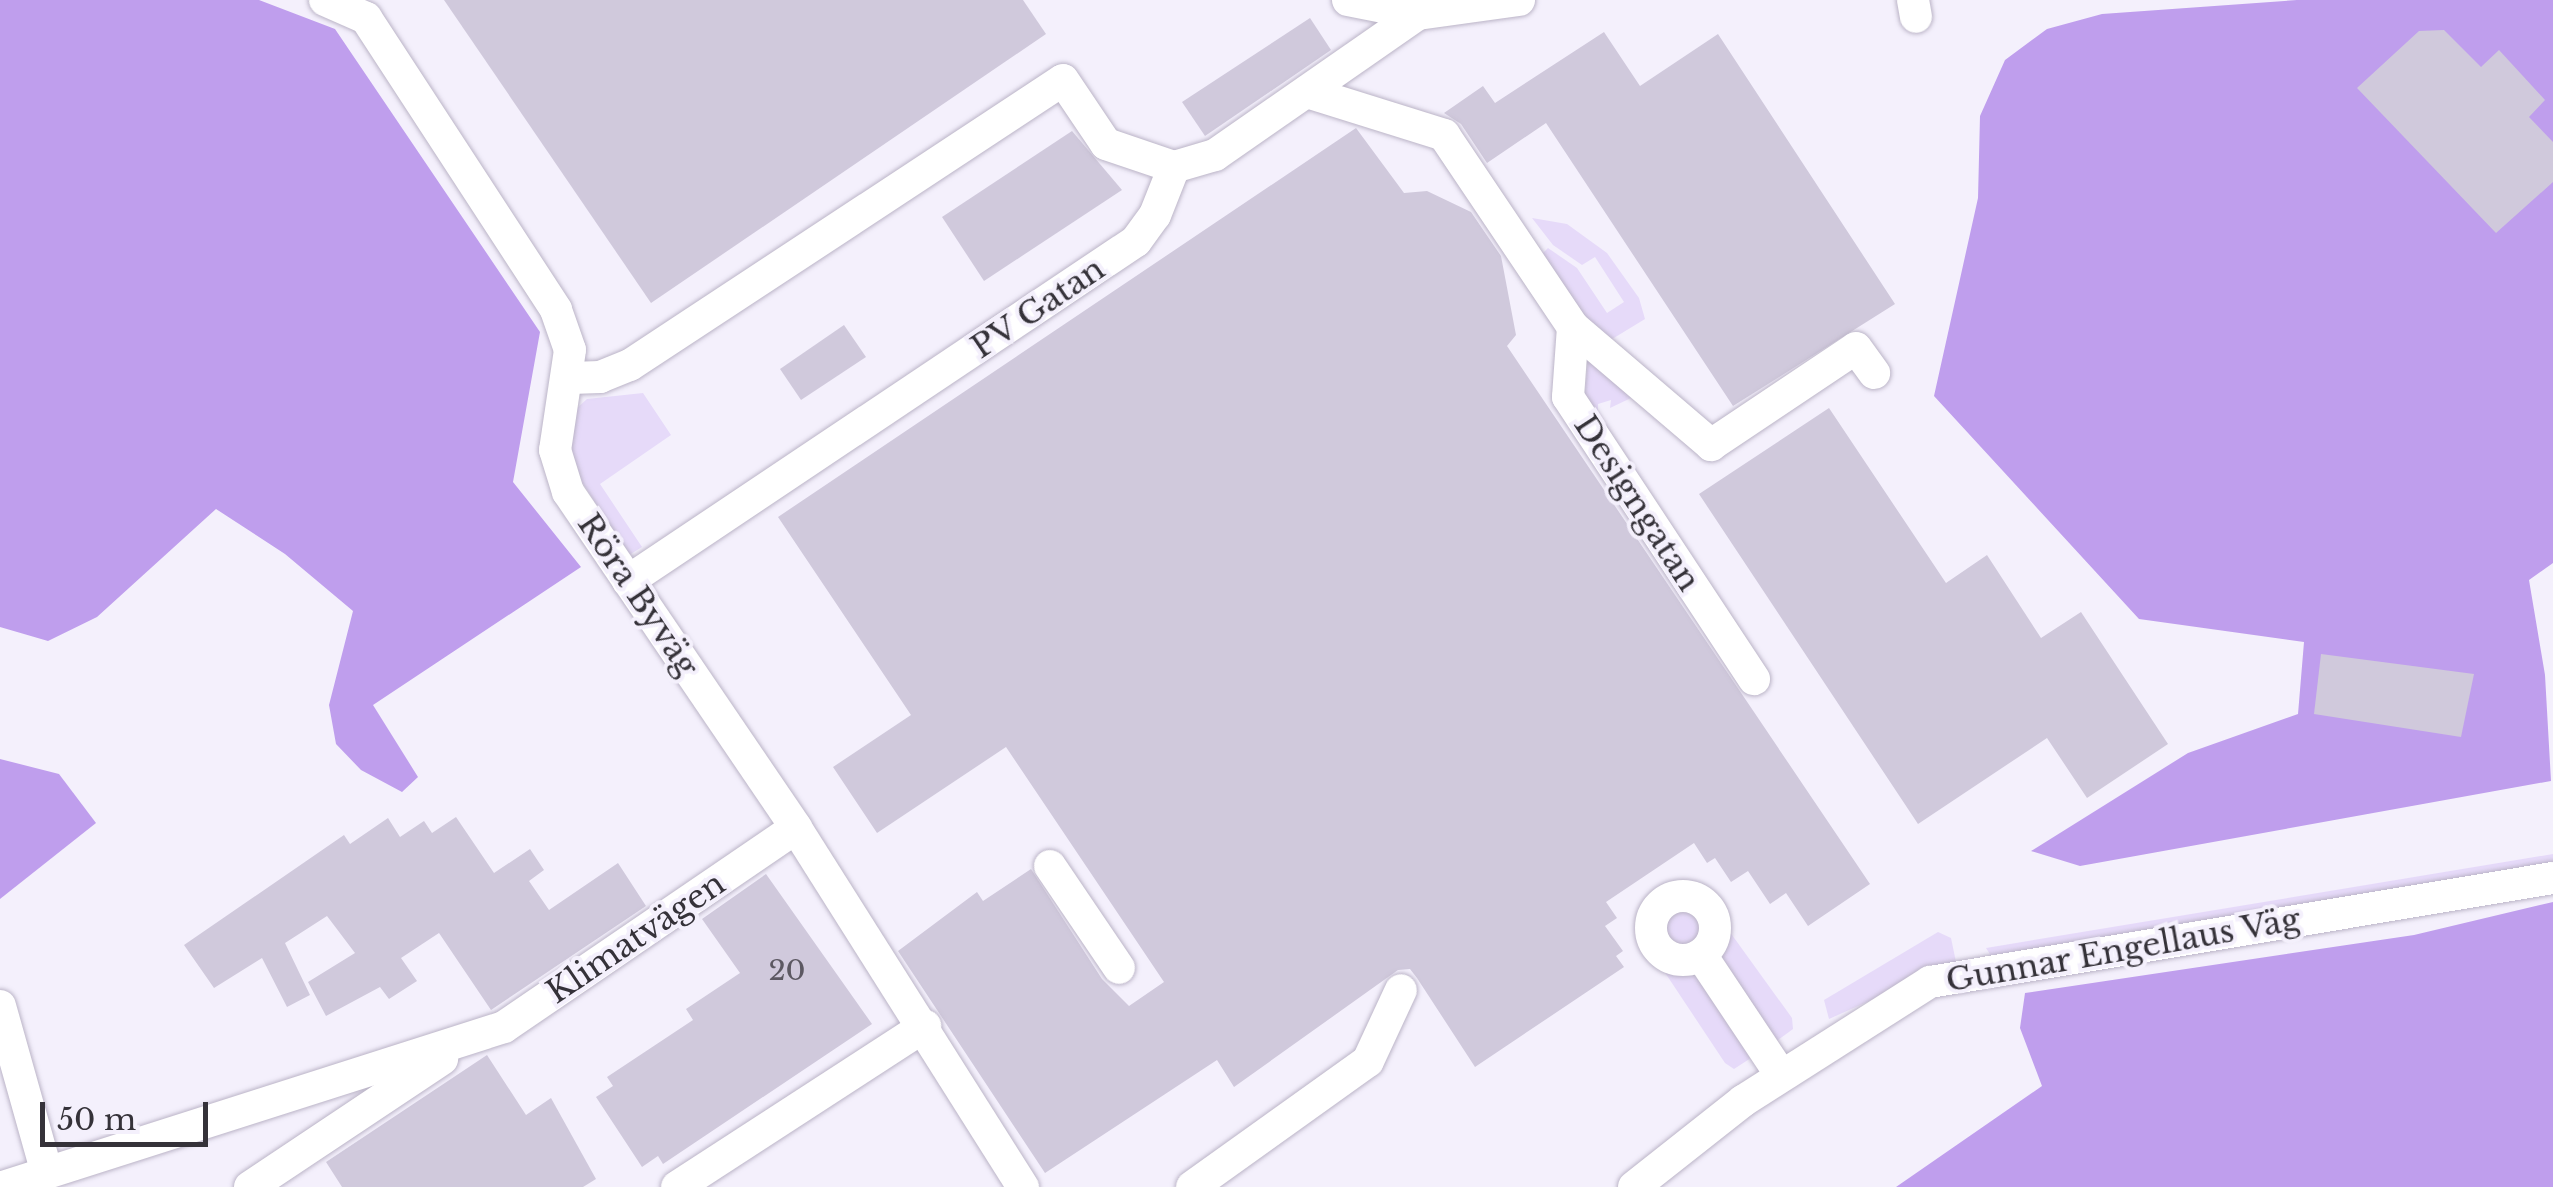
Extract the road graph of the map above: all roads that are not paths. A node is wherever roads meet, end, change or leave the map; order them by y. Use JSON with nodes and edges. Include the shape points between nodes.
{"nodes":[{"id":1,"x":326,"y":0,"type":"edge"},
{"id":2,"x":1348,"y":0,"type":"edge"},
{"id":3,"x":1519,"y":0,"type":"edge"},
{"id":4,"x":1418,"y":14,"type":"junction"},
{"id":5,"x":1307,"y":92,"type":"junction"},
{"id":6,"x":1174,"y":167,"type":"junction"},
{"id":7,"x":1573,"y":327,"type":"junction"},
{"id":8,"x":1874,"y":373,"type":"dead end"},
{"id":9,"x":570,"y":378,"type":"junction"},
{"id":10,"x":628,"y":581,"type":"junction"},
{"id":11,"x":1754,"y":679,"type":"dead end"},
{"id":12,"x":796,"y":828,"type":"junction"},
{"id":13,"x":1050,"y":866,"type":"dead end"},
{"id":14,"x":2553,"y":878,"type":"edge"},
{"id":15,"x":1702,"y":955,"type":"dead end"},
{"id":16,"x":1119,"y":968,"type":"dead end"},
{"id":17,"x":1401,"y":990,"type":"dead end"},
{"id":18,"x":0,"y":1006,"type":"edge"},
{"id":19,"x":925,"y":1026,"type":"junction"},
{"id":20,"x":471,"y":1038,"type":"junction"},
{"id":21,"x":1780,"y":1075,"type":"junction"},
{"id":22,"x":47,"y":1173,"type":"junction"},
{"id":23,"x":4,"y":1187,"type":"edge"},
{"id":24,"x":250,"y":1187,"type":"edge"},
{"id":25,"x":677,"y":1187,"type":"edge"},
{"id":26,"x":1023,"y":1187,"type":"edge"},
{"id":27,"x":1192,"y":1187,"type":"edge"},
{"id":28,"x":1634,"y":1187,"type":"edge"}],
"edges":[{"from":1,"to":9,"type":"street","name":"Röra Byväg","via":[[366,18],[556,310],[570,350]]},
{"from":2,"to":4,"type":"street"},
{"from":3,"to":4,"type":"street"},
{"from":4,"to":5,"type":"street"},
{"from":5,"to":6,"type":"street","via":[[1215,155]]},
{"from":5,"to":7,"type":"street","via":[[1444,135]]},
{"from":6,"to":9,"type":"street","via":[[1106,144],[1062,80],[630,365],[600,377]]},
{"from":6,"to":10,"type":"street","name":"PV Gatan","via":[[1155,216],[1136,242]]},
{"from":7,"to":8,"type":"street","via":[[1711,445],[1856,348]]},
{"from":7,"to":11,"type":"street","name":"Designgatan","via":[[1568,398]]},
{"from":9,"to":10,"type":"street","name":"Röra Byväg","via":[[556,450],[559,473]]},
{"from":10,"to":12,"type":"street","name":"Röra Byväg"},
{"from":12,"to":19,"type":"street","name":"Röra Byväg"},
{"from":12,"to":20,"type":"street","name":"Klimatvägen","via":[[504,1027]]},
{"from":13,"to":16,"type":"street"},
{"from":14,"to":21,"type":"street","name":"Gunnar Engellaus Väg","via":[[1930,982]]},
{"from":15,"to":21,"type":"street"},
{"from":17,"to":27,"type":"street","via":[[1368,1061]]},
{"from":18,"to":22,"type":"street"},
{"from":19,"to":25,"type":"street"},
{"from":19,"to":26,"type":"street","name":"Röra Byväg"},
{"from":20,"to":22,"type":"street","name":"Klimatvägen"},
{"from":20,"to":24,"type":"street","name":"Klimatvägen"},
{"from":21,"to":28,"type":"street","name":"Gunnar Engellaus Väg"},
{"from":22,"to":23,"type":"street","name":"Klimatvägen"}]}
